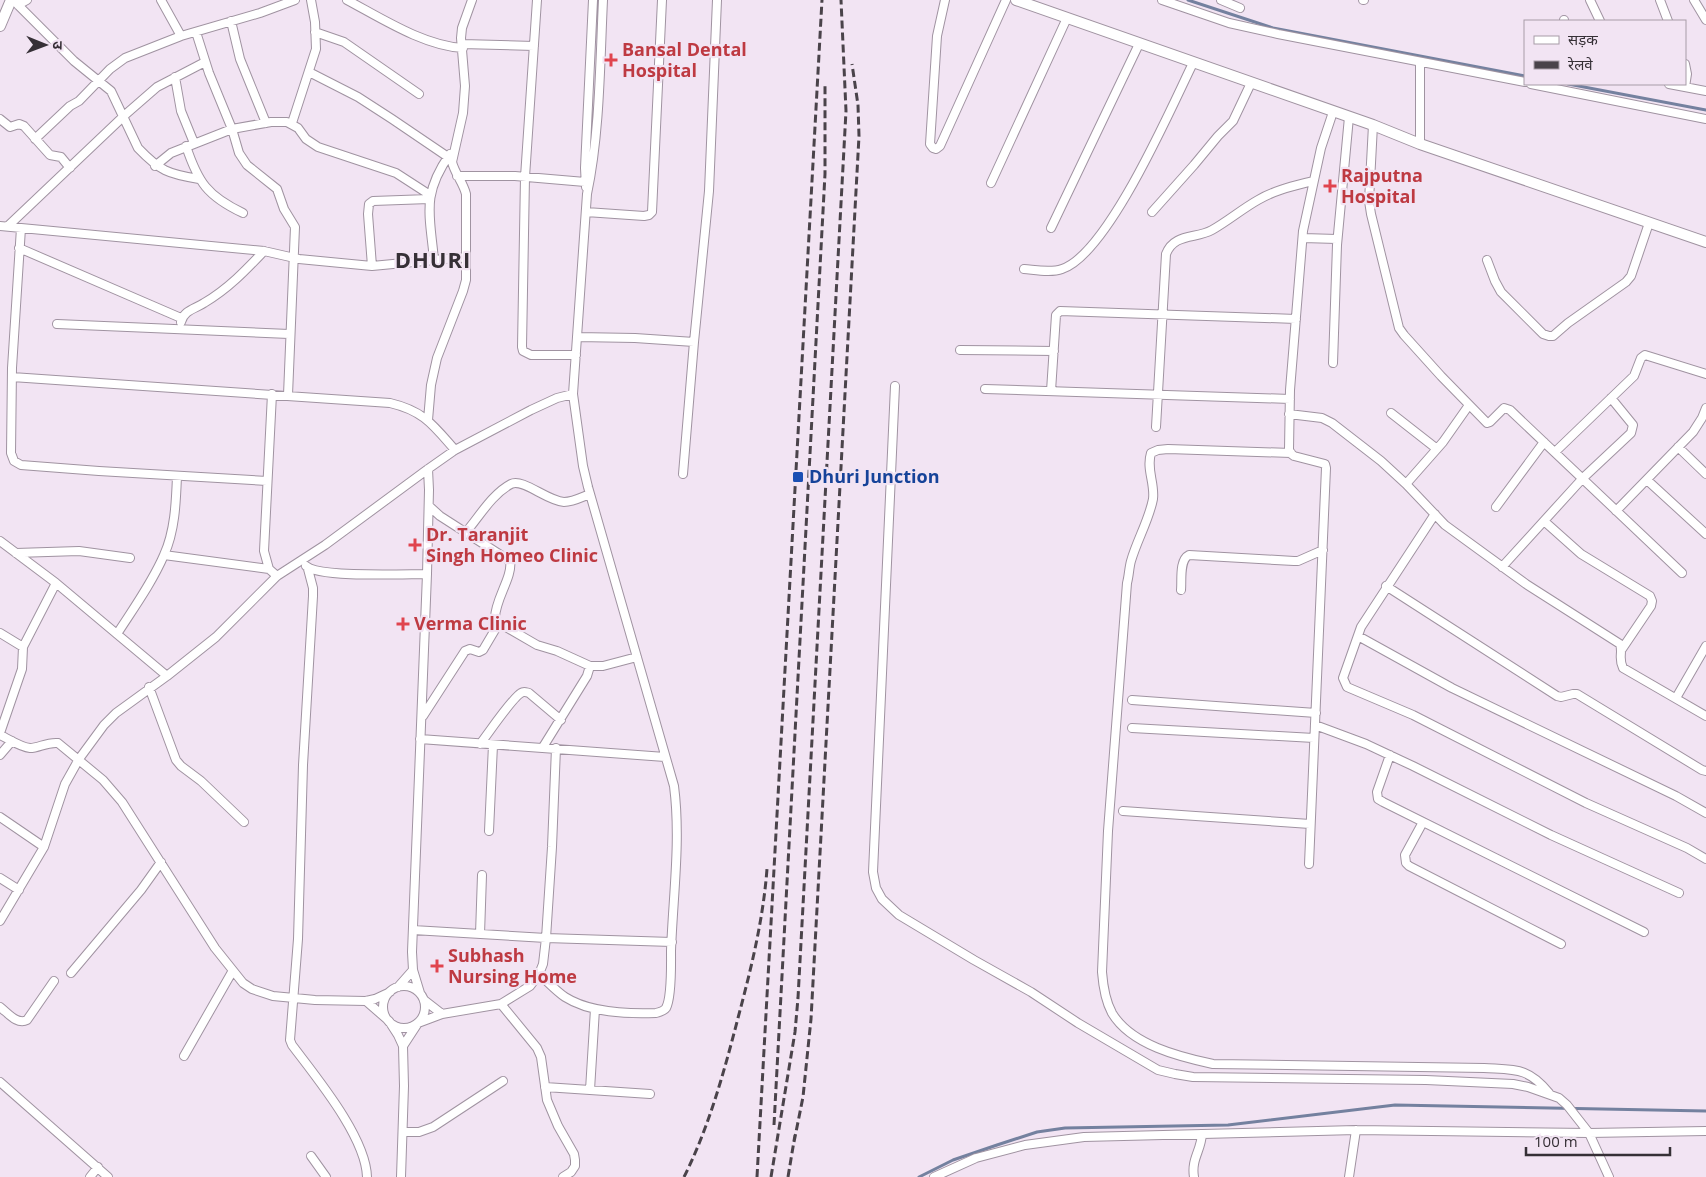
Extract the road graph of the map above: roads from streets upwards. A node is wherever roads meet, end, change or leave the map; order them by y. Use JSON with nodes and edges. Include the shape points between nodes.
{"nodes":[{"id":1,"x":27,"y":0,"type":"edge"},
{"id":2,"x":161,"y":0,"type":"edge"},
{"id":3,"x":295,"y":0,"type":"edge"},
{"id":4,"x":311,"y":0,"type":"edge"},
{"id":5,"x":347,"y":0,"type":"edge"},
{"id":6,"x":472,"y":0,"type":"edge"},
{"id":7,"x":537,"y":0,"type":"edge"},
{"id":8,"x":594,"y":0,"type":"edge"},
{"id":9,"x":604,"y":0,"type":"edge"},
{"id":10,"x":662,"y":0,"type":"edge"},
{"id":11,"x":717,"y":0,"type":"edge"},
{"id":12,"x":945,"y":0,"type":"edge"},
{"id":13,"x":1006,"y":0,"type":"edge"},
{"id":14,"x":1016,"y":0,"type":"edge"},
{"id":15,"x":1162,"y":0,"type":"edge"},
{"id":16,"x":1221,"y":0,"type":"edge"},
{"id":17,"x":1590,"y":0,"type":"edge"},
{"id":18,"x":1660,"y":0,"type":"edge"},
{"id":19,"x":1694,"y":0,"type":"edge"},
{"id":20,"x":14,"y":2,"type":"edge"},
{"id":21,"x":1240,"y":8,"type":"dead end"},
{"id":22,"x":1067,"y":18,"type":"junction"},
{"id":23,"x":1600,"y":20,"type":"edge"},
{"id":24,"x":1668,"y":20,"type":"edge"},
{"id":25,"x":1706,"y":20,"type":"edge"},
{"id":26,"x":231,"y":21,"type":"junction"},
{"id":27,"x":0,"y":26,"type":"edge"},
{"id":28,"x":196,"y":32,"type":"junction"},
{"id":29,"x":316,"y":32,"type":"junction"},
{"id":30,"x":181,"y":36,"type":"junction"},
{"id":31,"x":1139,"y":44,"type":"junction"},
{"id":32,"x":462,"y":46,"type":"junction"},
{"id":33,"x":534,"y":46,"type":"junction"},
{"id":34,"x":205,"y":62,"type":"junction"},
{"id":35,"x":1420,"y":62,"type":"junction"},
{"id":36,"x":1193,"y":63,"type":"junction"},
{"id":37,"x":308,"y":72,"type":"junction"},
{"id":38,"x":175,"y":77,"type":"junction"},
{"id":39,"x":98,"y":80,"type":"junction"},
{"id":40,"x":1524,"y":82,"type":"edge"},
{"id":41,"x":1251,"y":83,"type":"junction"},
{"id":42,"x":1536,"y":85,"type":"edge"},
{"id":43,"x":1674,"y":85,"type":"edge"},
{"id":44,"x":1685,"y":87,"type":"joint"},
{"id":45,"x":1706,"y":91,"type":"edge"},
{"id":46,"x":418,"y":94,"type":"dead end"},
{"id":47,"x":1333,"y":112,"type":"junction"},
{"id":48,"x":123,"y":116,"type":"junction"},
{"id":49,"x":1349,"y":117,"type":"junction"},
{"id":50,"x":0,"y":119,"type":"edge"},
{"id":51,"x":1706,"y":119,"type":"edge"},
{"id":52,"x":266,"y":123,"type":"junction"},
{"id":53,"x":292,"y":123,"type":"junction"},
{"id":54,"x":1373,"y":125,"type":"junction"},
{"id":55,"x":232,"y":130,"type":"junction"},
{"id":56,"x":35,"y":139,"type":"junction"},
{"id":57,"x":194,"y":143,"type":"junction"},
{"id":58,"x":1420,"y":144,"type":"junction"},
{"id":59,"x":186,"y":146,"type":"junction"},
{"id":60,"x":454,"y":149,"type":"junction"},
{"id":61,"x":448,"y":157,"type":"junction"},
{"id":62,"x":156,"y":166,"type":"junction"},
{"id":63,"x":70,"y":168,"type":"junction"},
{"id":64,"x":458,"y":176,"type":"junction"},
{"id":65,"x":525,"y":177,"type":"junction"},
{"id":66,"x":199,"y":179,"type":"junction"},
{"id":67,"x":1313,"y":181,"type":"junction"},
{"id":68,"x":585,"y":182,"type":"junction"},
{"id":69,"x":991,"y":182,"type":"dead end"},
{"id":70,"x":587,"y":194,"type":"junction"},
{"id":71,"x":430,"y":197,"type":"junction"},
{"id":72,"x":586,"y":212,"type":"junction"},
{"id":73,"x":1152,"y":212,"type":"dead end"},
{"id":74,"x":243,"y":213,"type":"dead end"},
{"id":75,"x":1649,"y":223,"type":"junction"},
{"id":76,"x":4,"y":226,"type":"edge"},
{"id":77,"x":21,"y":228,"type":"junction"},
{"id":78,"x":1051,"y":228,"type":"dead end"},
{"id":79,"x":1303,"y":238,"type":"junction"},
{"id":80,"x":1337,"y":239,"type":"junction"},
{"id":81,"x":1706,"y":242,"type":"edge"},
{"id":82,"x":19,"y":248,"type":"junction"},
{"id":83,"x":264,"y":251,"type":"junction"},
{"id":84,"x":466,"y":257,"type":"junction"},
{"id":85,"x":293,"y":258,"type":"junction"},
{"id":86,"x":434,"y":260,"type":"junction"},
{"id":87,"x":1487,"y":260,"type":"dead end"},
{"id":88,"x":372,"y":266,"type":"junction"},
{"id":89,"x":1024,"y":269,"type":"dead end"},
{"id":90,"x":1163,"y":315,"type":"junction"},
{"id":91,"x":182,"y":318,"type":"junction"},
{"id":92,"x":1296,"y":319,"type":"junction"},
{"id":93,"x":57,"y":324,"type":"dead end"},
{"id":94,"x":181,"y":329,"type":"junction"},
{"id":95,"x":289,"y":334,"type":"junction"},
{"id":96,"x":577,"y":337,"type":"junction"},
{"id":97,"x":694,"y":342,"type":"junction"},
{"id":98,"x":960,"y":350,"type":"dead end"},
{"id":99,"x":1054,"y":351,"type":"junction"},
{"id":100,"x":576,"y":355,"type":"junction"},
{"id":101,"x":1333,"y":363,"type":"dead end"},
{"id":102,"x":1706,"y":374,"type":"edge"},
{"id":103,"x":12,"y":376,"type":"junction"},
{"id":104,"x":895,"y":386,"type":"dead end"},
{"id":105,"x":985,"y":388,"type":"dead end"},
{"id":106,"x":1051,"y":391,"type":"junction"},
{"id":107,"x":272,"y":394,"type":"junction"},
{"id":108,"x":573,"y":394,"type":"junction"},
{"id":109,"x":1157,"y":394,"type":"junction"},
{"id":110,"x":288,"y":395,"type":"junction"},
{"id":111,"x":1612,"y":398,"type":"junction"},
{"id":112,"x":1290,"y":399,"type":"junction"},
{"id":113,"x":1469,"y":405,"type":"junction"},
{"id":114,"x":1706,"y":408,"type":"edge"},
{"id":115,"x":1391,"y":412,"type":"dead end"},
{"id":116,"x":1290,"y":414,"type":"junction"},
{"id":117,"x":428,"y":420,"type":"junction"},
{"id":118,"x":1156,"y":427,"type":"dead end"},
{"id":119,"x":1544,"y":442,"type":"junction"},
{"id":120,"x":1678,"y":447,"type":"junction"},
{"id":121,"x":1437,"y":449,"type":"junction"},
{"id":122,"x":455,"y":450,"type":"junction"},
{"id":123,"x":1555,"y":452,"type":"junction"},
{"id":124,"x":1290,"y":453,"type":"junction"},
{"id":125,"x":428,"y":469,"type":"junction"},
{"id":126,"x":683,"y":474,"type":"dead end"},
{"id":127,"x":1706,"y":474,"type":"edge"},
{"id":128,"x":177,"y":476,"type":"junction"},
{"id":129,"x":1582,"y":478,"type":"junction"},
{"id":130,"x":1646,"y":480,"type":"junction"},
{"id":131,"x":267,"y":481,"type":"junction"},
{"id":132,"x":1406,"y":484,"type":"junction"},
{"id":133,"x":590,"y":494,"type":"junction"},
{"id":134,"x":429,"y":506,"type":"junction"},
{"id":135,"x":1496,"y":507,"type":"dead end"},
{"id":136,"x":1616,"y":511,"type":"junction"},
{"id":137,"x":1435,"y":514,"type":"junction"},
{"id":138,"x":1544,"y":521,"type":"junction"},
{"id":139,"x":466,"y":532,"type":"junction"},
{"id":140,"x":1706,"y":534,"type":"edge"},
{"id":141,"x":0,"y":541,"type":"edge"},
{"id":142,"x":1323,"y":550,"type":"junction"},
{"id":143,"x":16,"y":553,"type":"junction"},
{"id":144,"x":164,"y":555,"type":"junction"},
{"id":145,"x":130,"y":558,"type":"dead end"},
{"id":146,"x":301,"y":562,"type":"junction"},
{"id":147,"x":1502,"y":567,"type":"junction"},
{"id":148,"x":308,"y":569,"type":"junction"},
{"id":149,"x":269,"y":570,"type":"junction"},
{"id":150,"x":1682,"y":573,"type":"dead end"},
{"id":151,"x":427,"y":574,"type":"junction"},
{"id":152,"x":277,"y":576,"type":"junction"},
{"id":153,"x":56,"y":583,"type":"junction"},
{"id":154,"x":1386,"y":586,"type":"junction"},
{"id":155,"x":1181,"y":590,"type":"dead end"},
{"id":156,"x":499,"y":623,"type":"junction"},
{"id":157,"x":0,"y":633,"type":"edge"},
{"id":158,"x":117,"y":634,"type":"junction"},
{"id":159,"x":1358,"y":636,"type":"junction"},
{"id":160,"x":23,"y":646,"type":"junction"},
{"id":161,"x":1706,"y":646,"type":"edge"},
{"id":162,"x":1622,"y":649,"type":"junction"},
{"id":163,"x":637,"y":657,"type":"junction"},
{"id":164,"x":590,"y":666,"type":"junction"},
{"id":165,"x":166,"y":676,"type":"junction"},
{"id":166,"x":149,"y":688,"type":"junction"},
{"id":167,"x":1676,"y":698,"type":"junction"},
{"id":168,"x":1132,"y":700,"type":"dead end"},
{"id":169,"x":1316,"y":713,"type":"junction"},
{"id":170,"x":1706,"y":716,"type":"edge"},
{"id":171,"x":422,"y":718,"type":"junction"},
{"id":172,"x":561,"y":720,"type":"junction"},
{"id":173,"x":1315,"y":725,"type":"junction"},
{"id":174,"x":1132,"y":728,"type":"dead end"},
{"id":175,"x":0,"y":734,"type":"edge"},
{"id":176,"x":1314,"y":738,"type":"junction"},
{"id":177,"x":420,"y":740,"type":"junction"},
{"id":178,"x":12,"y":741,"type":"junction"},
{"id":179,"x":480,"y":744,"type":"junction"},
{"id":180,"x":492,"y":744,"type":"junction"},
{"id":181,"x":543,"y":748,"type":"junction"},
{"id":182,"x":556,"y":748,"type":"junction"},
{"id":183,"x":0,"y":755,"type":"edge"},
{"id":184,"x":1390,"y":755,"type":"junction"},
{"id":185,"x":665,"y":757,"type":"junction"},
{"id":186,"x":78,"y":759,"type":"junction"},
{"id":187,"x":1706,"y":771,"type":"edge"},
{"id":188,"x":1123,"y":811,"type":"dead end"},
{"id":189,"x":1706,"y":813,"type":"edge"},
{"id":190,"x":0,"y":817,"type":"edge"},
{"id":191,"x":244,"y":822,"type":"dead end"},
{"id":192,"x":1423,"y":822,"type":"junction"},
{"id":193,"x":1310,"y":824,"type":"junction"},
{"id":194,"x":489,"y":831,"type":"dead end"},
{"id":195,"x":44,"y":847,"type":"junction"},
{"id":196,"x":1706,"y":859,"type":"edge"},
{"id":197,"x":161,"y":862,"type":"junction"},
{"id":198,"x":1308,"y":864,"type":"dead end"},
{"id":199,"x":482,"y":876,"type":"dead end"},
{"id":200,"x":0,"y":878,"type":"edge"},
{"id":201,"x":19,"y":890,"type":"junction"},
{"id":202,"x":1678,"y":893,"type":"dead end"},
{"id":203,"x":0,"y":921,"type":"edge"},
{"id":204,"x":413,"y":930,"type":"junction"},
{"id":205,"x":1644,"y":932,"type":"dead end"},
{"id":206,"x":480,"y":934,"type":"junction"},
{"id":207,"x":546,"y":938,"type":"junction"},
{"id":208,"x":672,"y":942,"type":"junction"},
{"id":209,"x":1561,"y":944,"type":"dead end"},
{"id":210,"x":412,"y":970,"type":"junction"},
{"id":211,"x":232,"y":972,"type":"junction"},
{"id":212,"x":71,"y":974,"type":"dead end"},
{"id":213,"x":539,"y":974,"type":"junction"},
{"id":214,"x":54,"y":981,"type":"dead end"},
{"id":215,"x":394,"y":989,"type":"junction"},
{"id":216,"x":422,"y":996,"type":"junction"},
{"id":217,"x":295,"y":998,"type":"junction"},
{"id":218,"x":366,"y":1001,"type":"junction"},
{"id":219,"x":501,"y":1004,"type":"junction"},
{"id":220,"x":0,"y":1007,"type":"edge"},
{"id":221,"x":595,"y":1009,"type":"junction"},
{"id":222,"x":442,"y":1014,"type":"junction"},
{"id":223,"x":389,"y":1021,"type":"junction"},
{"id":224,"x":418,"y":1023,"type":"junction"},
{"id":225,"x":403,"y":1046,"type":"junction"},
{"id":226,"x":184,"y":1056,"type":"dead end"},
{"id":227,"x":503,"y":1080,"type":"dead end"},
{"id":228,"x":0,"y":1082,"type":"edge"},
{"id":229,"x":545,"y":1087,"type":"junction"},
{"id":230,"x":590,"y":1090,"type":"junction"},
{"id":231,"x":650,"y":1094,"type":"dead end"},
{"id":232,"x":1550,"y":1094,"type":"junction"},
{"id":233,"x":1356,"y":1130,"type":"junction"},
{"id":234,"x":1706,"y":1131,"type":"edge"},
{"id":235,"x":402,"y":1132,"type":"junction"},
{"id":236,"x":1589,"y":1133,"type":"junction"},
{"id":237,"x":1202,"y":1134,"type":"junction"},
{"id":238,"x":311,"y":1156,"type":"dead end"},
{"id":239,"x":98,"y":1167,"type":"junction"},
{"id":240,"x":90,"y":1177,"type":"edge"},
{"id":241,"x":108,"y":1177,"type":"edge"},
{"id":242,"x":326,"y":1177,"type":"edge"},
{"id":243,"x":367,"y":1177,"type":"edge"},
{"id":244,"x":401,"y":1177,"type":"edge"},
{"id":245,"x":563,"y":1177,"type":"edge"},
{"id":246,"x":934,"y":1177,"type":"edge"},
{"id":247,"x":1194,"y":1177,"type":"edge"},
{"id":248,"x":1349,"y":1177,"type":"edge"},
{"id":249,"x":1608,"y":1177,"type":"edge"}],
"edges":[{"from":1,"to":20,"type":"street"},
{"from":2,"to":30,"type":"street"},
{"from":3,"to":26,"type":"street"},
{"from":4,"to":29,"type":"street"},
{"from":5,"to":32,"type":"street","via":[[414,34],[444,45]]},
{"from":6,"to":32,"type":"street","via":[[462,28]]},
{"from":7,"to":33,"type":"street"},
{"from":8,"to":68,"type":"street"},
{"from":9,"to":70,"type":"street","via":[[592,169]]},
{"from":10,"to":72,"type":"street","via":[[652,212],[644,216]]},
{"from":11,"to":97,"type":"street","via":[[709,191]]},
{"from":12,"to":13,"type":"street","via":[[937,36],[930,144],[936,149]]},
{"from":14,"to":22,"type":"street"},
{"from":15,"to":35,"type":"street","via":[[1249,28]]},
{"from":16,"to":21,"type":"street"},
{"from":17,"to":23,"type":"street"},
{"from":18,"to":24,"type":"street"},
{"from":19,"to":25,"type":"street"},
{"from":20,"to":27,"type":"street"},
{"from":20,"to":39,"type":"street"},
{"from":22,"to":31,"type":"street"},
{"from":22,"to":69,"type":"street"},
{"from":26,"to":28,"type":"street"},
{"from":26,"to":52,"type":"street","via":[[240,58]]},
{"from":28,"to":30,"type":"street"},
{"from":28,"to":34,"type":"street"},
{"from":29,"to":37,"type":"street","via":[[316,49]]},
{"from":29,"to":46,"type":"street","via":[[344,42]]},
{"from":30,"to":39,"type":"street","via":[[125,58]]},
{"from":31,"to":36,"type":"street"},
{"from":31,"to":78,"type":"street"},
{"from":32,"to":33,"type":"street"},
{"from":32,"to":60,"type":"street","via":[[463,112]]},
{"from":33,"to":65,"type":"street"},
{"from":34,"to":38,"type":"street"},
{"from":34,"to":55,"type":"street"},
{"from":35,"to":40,"type":"street"},
{"from":35,"to":58,"type":"street"},
{"from":36,"to":41,"type":"street"},
{"from":36,"to":89,"type":"street","via":[[1143,166],[1104,232],[1088,250],[1062,270]]},
{"from":37,"to":53,"type":"street"},
{"from":37,"to":61,"type":"street","via":[[365,102]]},
{"from":38,"to":48,"type":"street","via":[[158,86]]},
{"from":38,"to":57,"type":"street","via":[[181,111]]},
{"from":39,"to":48,"type":"street","via":[[110,90]]},
{"from":39,"to":56,"type":"street"},
{"from":41,"to":47,"type":"street"},
{"from":41,"to":73,"type":"street","via":[[1234,121]]},
{"from":42,"to":51,"type":"street"},
{"from":43,"to":44,"type":"street"},
{"from":44,"to":45,"type":"street"},
{"from":47,"to":49,"type":"street"},
{"from":47,"to":67,"type":"street"},
{"from":48,"to":62,"type":"street","via":[[138,148]]},
{"from":48,"to":63,"type":"street"},
{"from":49,"to":54,"type":"street"},
{"from":49,"to":80,"type":"street"},
{"from":50,"to":56,"type":"street","via":[[10,127],[22,124]]},
{"from":52,"to":53,"type":"street"},
{"from":52,"to":55,"type":"street"},
{"from":53,"to":71,"type":"street","via":[[318,147],[396,173]]},
{"from":54,"to":58,"type":"street"},
{"from":54,"to":113,"type":"street","via":[[1369,200],[1400,328]]},
{"from":55,"to":57,"type":"street"},
{"from":55,"to":85,"type":"street","via":[[241,158],[276,189],[293,222]]},
{"from":56,"to":63,"type":"street","via":[[50,155],[61,157]]},
{"from":57,"to":59,"type":"street"},
{"from":58,"to":75,"type":"street"},
{"from":59,"to":62,"type":"street","via":[[171,152]]},
{"from":59,"to":66,"type":"street"},
{"from":60,"to":61,"type":"street"},
{"from":60,"to":64,"type":"street","via":[[452,162]]},
{"from":61,"to":71,"type":"street","via":[[433,183]]},
{"from":62,"to":66,"type":"street","via":[[166,173]]},
{"from":63,"to":76,"type":"street"},
{"from":64,"to":65,"type":"street"},
{"from":64,"to":84,"type":"street","via":[[466,194]]},
{"from":65,"to":68,"type":"street"},
{"from":65,"to":100,"type":"street","via":[[523,351],[531,355]]},
{"from":66,"to":74,"type":"street","via":[[220,201]]},
{"from":67,"to":79,"type":"street"},
{"from":67,"to":90,"type":"street","via":[[1271,193],[1212,230],[1184,237],[1169,247]]},
{"from":68,"to":70,"type":"street"},
{"from":70,"to":72,"type":"street"},
{"from":71,"to":86,"type":"street"},
{"from":71,"to":88,"type":"street","via":[[373,201],[369,204]]},
{"from":72,"to":96,"type":"street"},
{"from":75,"to":81,"type":"street"},
{"from":75,"to":87,"type":"street","via":[[1626,282],[1552,336],[1543,334],[1501,292]]},
{"from":76,"to":77,"type":"street"},
{"from":77,"to":82,"type":"street"},
{"from":77,"to":83,"type":"street"},
{"from":79,"to":80,"type":"street"},
{"from":79,"to":92,"type":"street"},
{"from":80,"to":101,"type":"street"},
{"from":82,"to":91,"type":"street"},
{"from":82,"to":103,"type":"street"},
{"from":83,"to":85,"type":"street"},
{"from":83,"to":91,"type":"street","via":[[236,280]]},
{"from":84,"to":86,"type":"street"},
{"from":84,"to":117,"type":"street","via":[[463,291],[437,358]]},
{"from":85,"to":88,"type":"street"},
{"from":85,"to":95,"type":"street"},
{"from":86,"to":88,"type":"street"},
{"from":90,"to":92,"type":"street"},
{"from":90,"to":99,"type":"street","via":[[1060,311],[1056,315]]},
{"from":90,"to":109,"type":"street"},
{"from":91,"to":94,"type":"street"},
{"from":92,"to":112,"type":"street"},
{"from":93,"to":94,"type":"street"},
{"from":94,"to":95,"type":"street"},
{"from":95,"to":110,"type":"street"},
{"from":96,"to":97,"type":"street"},
{"from":96,"to":100,"type":"street"},
{"from":97,"to":126,"type":"street"},
{"from":98,"to":99,"type":"street"},
{"from":99,"to":106,"type":"street"},
{"from":100,"to":108,"type":"street"},
{"from":102,"to":111,"type":"street","via":[[1645,355],[1634,376]]},
{"from":103,"to":107,"type":"street"},
{"from":103,"to":128,"type":"street","via":[[11,453],[16,463]]},
{"from":104,"to":232,"type":"street","via":[[873,872],[882,899],[899,915],[1158,1070],[1193,1077],[1513,1084]]},
{"from":105,"to":106,"type":"street"},
{"from":106,"to":109,"type":"street"},
{"from":107,"to":110,"type":"street"},
{"from":107,"to":131,"type":"street"},
{"from":108,"to":122,"type":"street","via":[[530,410]]},
{"from":108,"to":133,"type":"street"},
{"from":109,"to":112,"type":"street"},
{"from":109,"to":118,"type":"street"},
{"from":110,"to":117,"type":"street","via":[[390,403],[415,410]]},
{"from":111,"to":123,"type":"street"},
{"from":111,"to":129,"type":"street","via":[[1633,428]]},
{"from":112,"to":116,"type":"street"},
{"from":113,"to":119,"type":"street","via":[[1488,422],[1506,407]]},
{"from":113,"to":121,"type":"street"},
{"from":114,"to":120,"type":"street","via":[[1693,432]]},
{"from":115,"to":121,"type":"street"},
{"from":116,"to":124,"type":"street"},
{"from":116,"to":132,"type":"street","via":[[1322,418],[1332,423]]},
{"from":117,"to":122,"type":"street"},
{"from":119,"to":123,"type":"street"},
{"from":119,"to":135,"type":"street"},
{"from":120,"to":127,"type":"street"},
{"from":120,"to":130,"type":"street"},
{"from":121,"to":132,"type":"street"},
{"from":122,"to":125,"type":"street"},
{"from":123,"to":129,"type":"street"},
{"from":124,"to":142,"type":"street","via":[[1325,464]]},
{"from":124,"to":232,"type":"street","via":[[1168,449],[1152,454],[1148,463],[1153,497],[1131,561],[1127,584],[1108,831],[1102,972],[1112,1012],[1119,1023],[1141,1039],[1177,1056],[1214,1064],[1521,1071],[1539,1081]]},
{"from":125,"to":134,"type":"street"},
{"from":125,"to":146,"type":"street"},
{"from":128,"to":131,"type":"street"},
{"from":128,"to":144,"type":"street","via":[[174,519]]},
{"from":129,"to":136,"type":"street"},
{"from":129,"to":138,"type":"street"},
{"from":130,"to":136,"type":"street"},
{"from":130,"to":140,"type":"street"},
{"from":131,"to":149,"type":"street","via":[[264,551]]},
{"from":132,"to":137,"type":"street"},
{"from":133,"to":139,"type":"street","via":[[562,502],[520,482],[511,484],[490,502]]},
{"from":133,"to":163,"type":"street"},
{"from":134,"to":139,"type":"street"},
{"from":134,"to":151,"type":"street"},
{"from":136,"to":150,"type":"street"},
{"from":137,"to":147,"type":"street"},
{"from":137,"to":154,"type":"street"},
{"from":138,"to":147,"type":"street"},
{"from":138,"to":162,"type":"street","via":[[1581,554],[1650,596],[1651,606]]},
{"from":139,"to":156,"type":"street","via":[[510,561],[496,608],[495,618]]},
{"from":141,"to":143,"type":"street"},
{"from":142,"to":155,"type":"street","via":[[1298,561],[1189,555],[1183,562]]},
{"from":142,"to":169,"type":"street"},
{"from":143,"to":145,"type":"street","via":[[79,551]]},
{"from":143,"to":153,"type":"street"},
{"from":144,"to":149,"type":"street"},
{"from":144,"to":158,"type":"street"},
{"from":146,"to":148,"type":"street"},
{"from":146,"to":152,"type":"street"},
{"from":147,"to":162,"type":"street","via":[[1620,644]]},
{"from":148,"to":151,"type":"street","via":[[344,574]]},
{"from":148,"to":217,"type":"street","via":[[313,596]]},
{"from":149,"to":152,"type":"street"},
{"from":151,"to":171,"type":"street"},
{"from":152,"to":165,"type":"street","via":[[225,628]]},
{"from":153,"to":158,"type":"street"},
{"from":153,"to":160,"type":"street"},
{"from":154,"to":159,"type":"street"},
{"from":154,"to":187,"type":"street","via":[[1558,696],[1576,694]]},
{"from":156,"to":164,"type":"street","via":[[538,645]]},
{"from":156,"to":171,"type":"street","via":[[484,650],[465,651]]},
{"from":157,"to":160,"type":"street"},
{"from":158,"to":165,"type":"street"},
{"from":159,"to":189,"type":"street","via":[[1452,688]]},
{"from":159,"to":196,"type":"street","via":[[1343,678],[1347,687],[1413,715],[1578,799]]},
{"from":160,"to":175,"type":"street","via":[[22,669]]},
{"from":161,"to":167,"type":"street"},
{"from":162,"to":167,"type":"street","via":[[1623,668]]},
{"from":163,"to":164,"type":"street"},
{"from":163,"to":185,"type":"street"},
{"from":164,"to":172,"type":"street"},
{"from":165,"to":166,"type":"street"},
{"from":166,"to":186,"type":"street","via":[[116,713]]},
{"from":166,"to":191,"type":"street","via":[[176,760]]},
{"from":167,"to":170,"type":"street"},
{"from":168,"to":169,"type":"street"},
{"from":169,"to":173,"type":"street"},
{"from":171,"to":177,"type":"street"},
{"from":172,"to":179,"type":"street","via":[[524,692],[512,702]]},
{"from":172,"to":181,"type":"street"},
{"from":173,"to":176,"type":"street"},
{"from":173,"to":184,"type":"street"},
{"from":174,"to":176,"type":"street"},
{"from":175,"to":178,"type":"street"},
{"from":176,"to":193,"type":"street"},
{"from":177,"to":179,"type":"street"},
{"from":177,"to":204,"type":"street"},
{"from":178,"to":183,"type":"street"},
{"from":178,"to":186,"type":"street","via":[[30,748],[58,743]]},
{"from":179,"to":180,"type":"street"},
{"from":180,"to":181,"type":"street"},
{"from":180,"to":194,"type":"street"},
{"from":181,"to":182,"type":"street"},
{"from":182,"to":185,"type":"street"},
{"from":182,"to":207,"type":"street"},
{"from":184,"to":192,"type":"street","via":[[1377,792],[1378,798]]},
{"from":184,"to":202,"type":"street","via":[[1550,835]]},
{"from":185,"to":208,"type":"street","via":[[676,801]]},
{"from":186,"to":195,"type":"street","via":[[65,784]]},
{"from":186,"to":197,"type":"street","via":[[113,790]]},
{"from":188,"to":193,"type":"street"},
{"from":190,"to":195,"type":"street"},
{"from":192,"to":205,"type":"street"},
{"from":192,"to":209,"type":"street","via":[[1405,855],[1406,863]]},
{"from":193,"to":198,"type":"street"},
{"from":195,"to":201,"type":"street"},
{"from":197,"to":211,"type":"street"},
{"from":197,"to":212,"type":"street"},
{"from":199,"to":206,"type":"street"},
{"from":200,"to":201,"type":"street"},
{"from":201,"to":203,"type":"street"},
{"from":204,"to":206,"type":"street"},
{"from":204,"to":210,"type":"street"},
{"from":206,"to":207,"type":"street"},
{"from":207,"to":208,"type":"street"},
{"from":207,"to":213,"type":"street"},
{"from":208,"to":221,"type":"street","via":[[669,992],[663,1011],[646,1014]]},
{"from":210,"to":215,"type":"street"},
{"from":210,"to":216,"type":"street"},
{"from":211,"to":217,"type":"street","via":[[252,989],[273,996]]},
{"from":211,"to":226,"type":"street"},
{"from":213,"to":219,"type":"street","via":[[530,986]]},
{"from":213,"to":221,"type":"street","via":[[564,996]]},
{"from":214,"to":220,"type":"street","via":[[24,1022],[18,1022]]},
{"from":215,"to":216,"type":"street","via":[[410,987]]},
{"from":215,"to":218,"type":"street"},
{"from":215,"to":223,"type":"street","via":[[384,1003]]},
{"from":216,"to":222,"type":"street"},
{"from":216,"to":224,"type":"street","via":[[424,1012]]},
{"from":217,"to":218,"type":"street"},
{"from":217,"to":243,"type":"street","via":[[292,1045],[348,1124],[366,1162]]},
{"from":218,"to":223,"type":"street"},
{"from":219,"to":222,"type":"street"},
{"from":219,"to":229,"type":"street","via":[[537,1048]]},
{"from":221,"to":230,"type":"street"},
{"from":222,"to":224,"type":"street"},
{"from":223,"to":224,"type":"street","via":[[400,1028]]},
{"from":223,"to":225,"type":"street"},
{"from":224,"to":225,"type":"street"},
{"from":225,"to":235,"type":"street"},
{"from":227,"to":235,"type":"street","via":[[433,1127],[418,1132]]},
{"from":228,"to":239,"type":"street"},
{"from":229,"to":230,"type":"street"},
{"from":229,"to":245,"type":"street","via":[[558,1126],[574,1154],[575,1166]]},
{"from":230,"to":231,"type":"street"},
{"from":232,"to":236,"type":"street","via":[[1567,1104]]},
{"from":233,"to":236,"type":"street"},
{"from":233,"to":237,"type":"street"},
{"from":233,"to":248,"type":"street"},
{"from":234,"to":236,"type":"street"},
{"from":235,"to":244,"type":"street"},
{"from":236,"to":249,"type":"street"},
{"from":237,"to":246,"type":"street","via":[[1054,1140],[976,1158]]},
{"from":237,"to":247,"type":"street","via":[[1201,1146],[1194,1159]]},
{"from":238,"to":242,"type":"street"},
{"from":239,"to":240,"type":"street"},
{"from":239,"to":241,"type":"street"}]}
